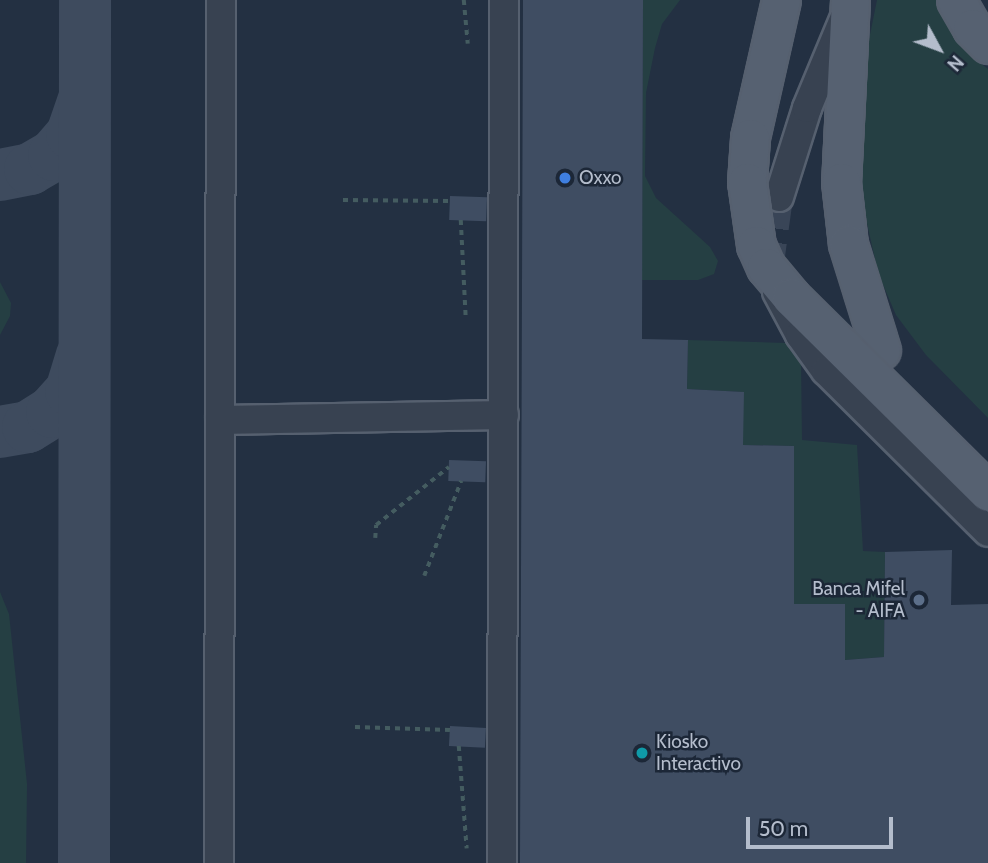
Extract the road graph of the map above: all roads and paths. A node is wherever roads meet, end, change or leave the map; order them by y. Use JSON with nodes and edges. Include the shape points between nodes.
{"nodes":[{"id":1,"x":220,"y":0,"type":"edge"},
{"id":2,"x":464,"y":0,"type":"edge"},
{"id":3,"x":505,"y":0,"type":"edge"},
{"id":4,"x":781,"y":0,"type":"edge"},
{"id":5,"x":956,"y":0,"type":"edge"},
{"id":6,"x":849,"y":3,"type":"edge"},
{"id":7,"x":468,"y":44,"type":"dead end"},
{"id":8,"x":988,"y":44,"type":"edge"},
{"id":9,"x":779,"y":197,"type":"tunnel mouth"},
{"id":10,"x":343,"y":200,"type":"dead end"},
{"id":11,"x":450,"y":201,"type":"dead end"},
{"id":12,"x":461,"y":220,"type":"dead end"},
{"id":13,"x":766,"y":267,"type":"junction"},
{"id":14,"x":466,"y":320,"type":"dead end"},
{"id":15,"x":880,"y":349,"type":"dead end"},
{"id":16,"x":504,"y":415,"type":"junction"},
{"id":17,"x":220,"y":420,"type":"junction"},
{"id":18,"x":449,"y":467,"type":"dead end"},
{"id":19,"x":461,"y":481,"type":"dead end"},
{"id":20,"x":988,"y":492,"type":"edge"},
{"id":21,"x":988,"y":532,"type":"edge"},
{"id":22,"x":375,"y":538,"type":"dead end"},
{"id":23,"x":424,"y":576,"type":"dead end"},
{"id":24,"x":355,"y":727,"type":"dead end"},
{"id":25,"x":450,"y":730,"type":"dead end"},
{"id":26,"x":459,"y":746,"type":"dead end"},
{"id":27,"x":467,"y":849,"type":"dead end"},
{"id":28,"x":219,"y":863,"type":"edge"},
{"id":29,"x":502,"y":863,"type":"edge"}],
"edges":[{"from":1,"to":17,"type":"lane"},
{"from":2,"to":7,"type":"path"},
{"from":3,"to":16,"type":"lane"},
{"from":4,"to":13,"type":"main road","bridge":true,"via":[[750,138],[747,182],[749,216]]},
{"from":5,"to":8,"type":"main road","via":[[972,28]]},
{"from":6,"to":9,"type":"lane","via":[[807,108]]},
{"from":6,"to":15,"type":"main road","via":[[841,181],[848,244]]},
{"from":10,"to":11,"type":"path"},
{"from":12,"to":14,"type":"path"},
{"from":13,"to":20,"type":"main road","bridge":true},
{"from":13,"to":21,"type":"lane","bridge":true,"via":[[814,357]]},
{"from":16,"to":17,"type":"lane"},
{"from":16,"to":29,"type":"lane"},
{"from":17,"to":28,"type":"lane"},
{"from":18,"to":22,"type":"path","via":[[376,525]]},
{"from":19,"to":23,"type":"path"},
{"from":24,"to":25,"type":"path"},
{"from":26,"to":27,"type":"path"}]}
